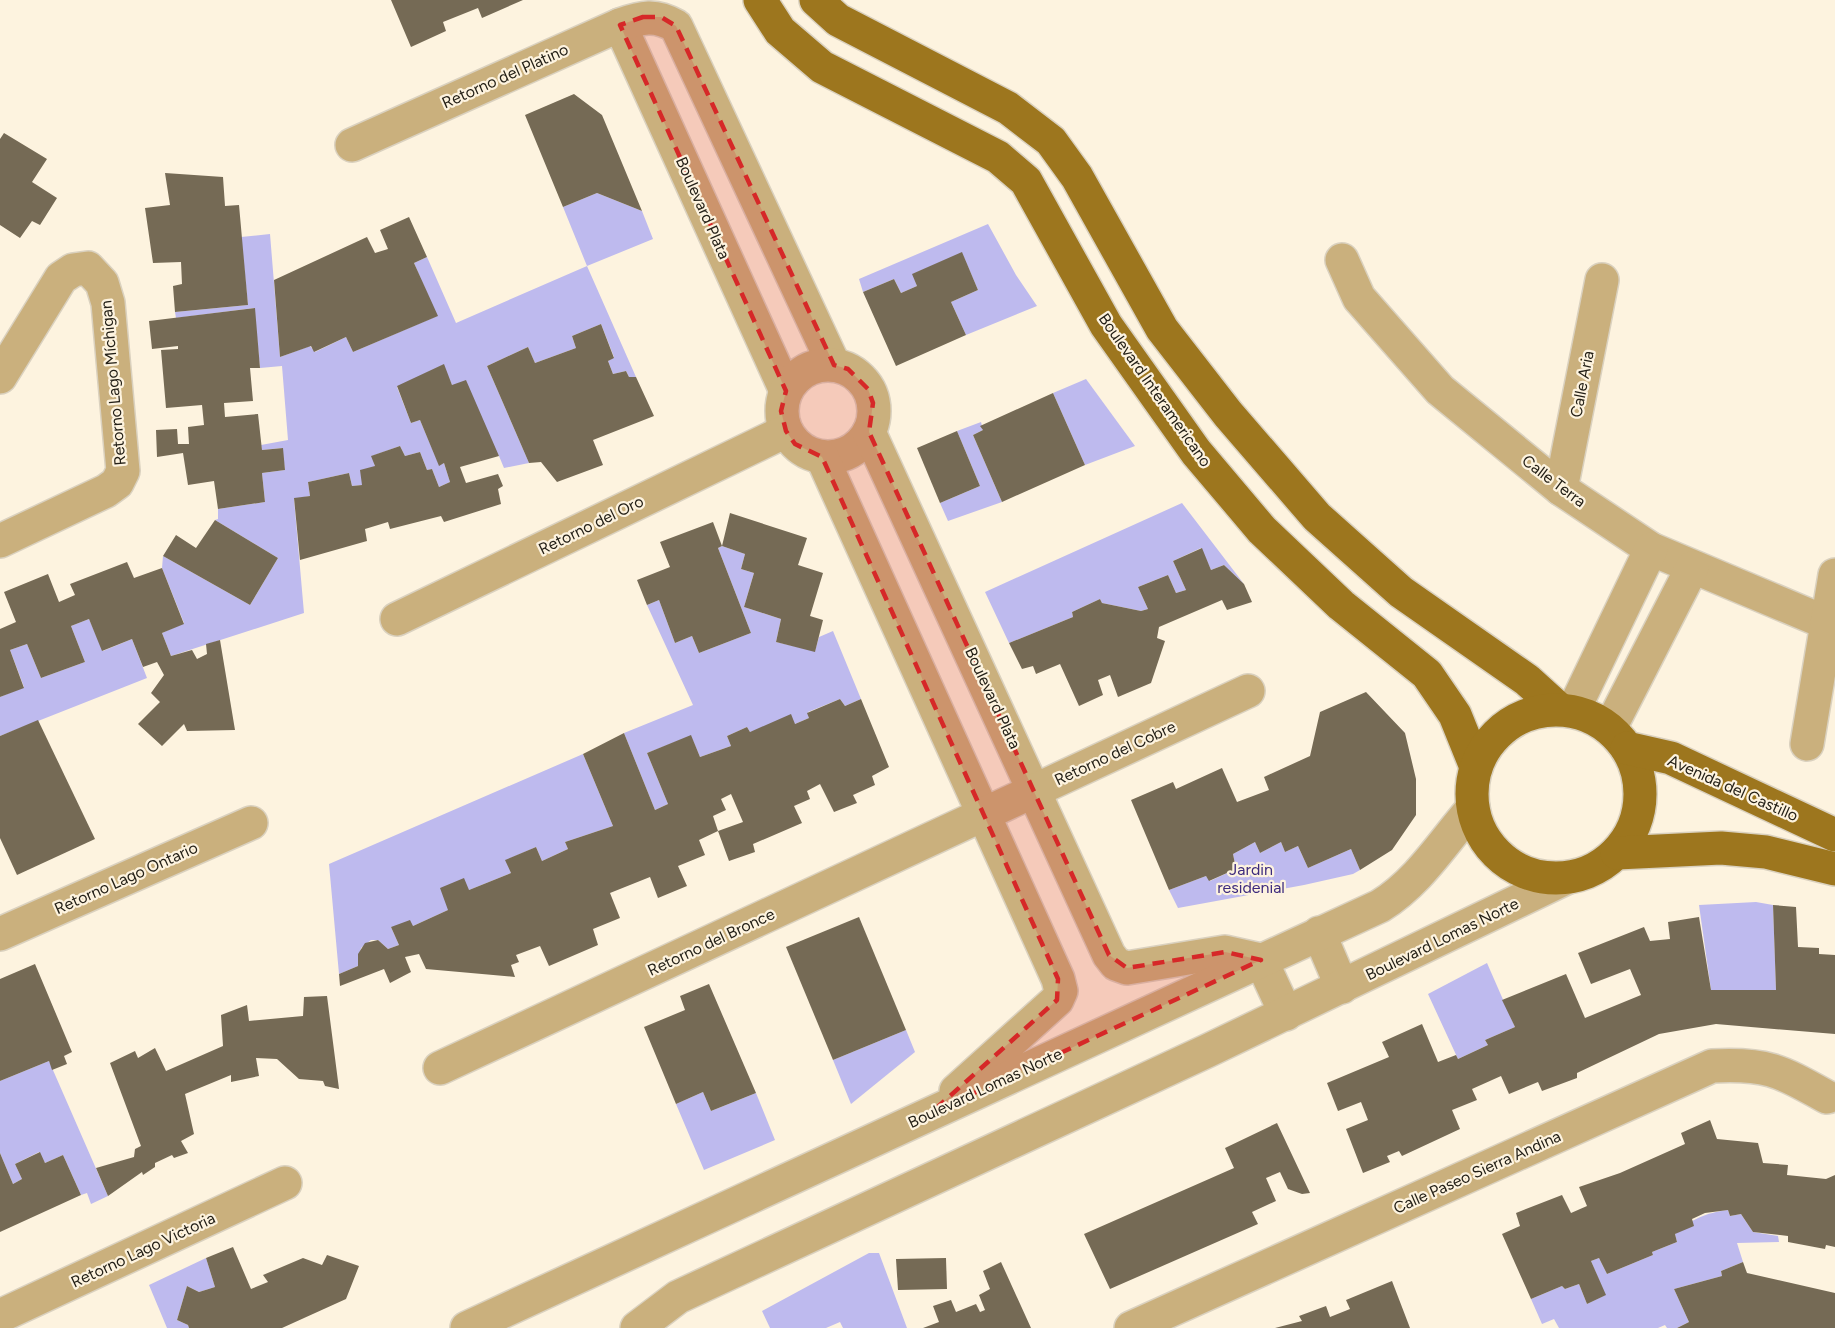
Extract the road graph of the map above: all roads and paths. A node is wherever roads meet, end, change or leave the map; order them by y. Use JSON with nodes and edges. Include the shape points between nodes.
{"nodes":[{"id":1,"x":760,"y":0,"type":"edge"},
{"id":2,"x":816,"y":0,"type":"edge"},
{"id":3,"x":620,"y":25,"type":"junction"},
{"id":4,"x":1050,"y":141,"type":"junction"},
{"id":5,"x":352,"y":145,"type":"dead end"},
{"id":6,"x":1026,"y":181,"type":"junction"},
{"id":7,"x":1342,"y":260,"type":"dead end"},
{"id":8,"x":1602,"y":280,"type":"dead end"},
{"id":9,"x":834,"y":365,"type":"junction"},
{"id":10,"x":0,"y":377,"type":"edge"},
{"id":11,"x":786,"y":391,"type":"junction"},
{"id":12,"x":786,"y":431,"type":"junction"},
{"id":13,"x":869,"y":432,"type":"junction"},
{"id":14,"x":822,"y":458,"type":"junction"},
{"id":15,"x":1561,"y":489,"type":"junction"},
{"id":16,"x":0,"y":541,"type":"edge"},
{"id":17,"x":1652,"y":549,"type":"junction"},
{"id":18,"x":1692,"y":568,"type":"junction"},
{"id":19,"x":1835,"y":575,"type":"edge"},
{"id":20,"x":397,"y":619,"type":"dead end"},
{"id":21,"x":1827,"y":622,"type":"junction"},
{"id":22,"x":1248,"y":691,"type":"dead end"},
{"id":23,"x":1566,"y":710,"type":"junction"},
{"id":24,"x":1619,"y":738,"type":"junction"},
{"id":25,"x":1807,"y":744,"type":"dead end"},
{"id":26,"x":1476,"y":767,"type":"junction"},
{"id":27,"x":1035,"y":790,"type":"junction"},
{"id":28,"x":1473,"y":808,"type":"junction"},
{"id":29,"x":983,"y":815,"type":"junction"},
{"id":30,"x":251,"y":823,"type":"dead end"},
{"id":31,"x":1835,"y":835,"type":"edge"},
{"id":32,"x":1617,"y":853,"type":"junction"},
{"id":33,"x":1835,"y":869,"type":"edge"},
{"id":34,"x":1566,"y":878,"type":"junction"},
{"id":35,"x":1319,"y":933,"type":"junction"},
{"id":36,"x":0,"y":934,"type":"edge"},
{"id":37,"x":1261,"y":960,"type":"junction"},
{"id":38,"x":1342,"y":987,"type":"junction"},
{"id":39,"x":1286,"y":1014,"type":"junction"},
{"id":40,"x":440,"y":1068,"type":"dead end"},
{"id":41,"x":1827,"y":1097,"type":"dead end"},
{"id":42,"x":930,"y":1113,"type":"junction"},
{"id":43,"x":285,"y":1183,"type":"dead end"},
{"id":44,"x":0,"y":1316,"type":"edge"},
{"id":45,"x":467,"y":1328,"type":"edge"},
{"id":46,"x":637,"y":1328,"type":"edge"},
{"id":47,"x":1131,"y":1328,"type":"edge"}],
"edges":[{"from":1,"to":6,"type":"main road","name":"Boulevard Interamericano","via":[[780,31],[822,68],[998,157]]},
{"from":2,"to":4,"type":"main road","via":[[838,20],[1008,108]]},
{"from":3,"to":5,"type":"street","name":"Retorno del Platino"},
{"from":3,"to":9,"type":"street","name":"Retorno del Platino","via":[[643,17],[661,17],[676,26]]},
{"from":3,"to":11,"type":"street","name":"Boulevard Plata"},
{"from":4,"to":6,"type":"main road"},
{"from":4,"to":23,"type":"main road","via":[[1077,177],[1162,329],[1228,414],[1317,517],[1401,592]]},
{"from":6,"to":26,"type":"main road","name":"Boulevard Interamericano","via":[[1106,325],[1196,452],[1262,530],[1341,605],[1427,674],[1455,715]]},
{"from":7,"to":15,"type":"street","name":"Calle Terra","via":[[1359,298],[1440,390]]},
{"from":8,"to":15,"type":"street","name":"Calle Aria"},
{"from":9,"to":11,"type":"street","via":[[814,366],[797,376]]},
{"from":9,"to":13,"type":"street","via":[[848,369],[868,389],[873,403]]},
{"from":10,"to":16,"type":"street","name":"Retorno Lago Míchigan","via":[[61,278],[73,270],[88,268],[102,284],[108,303],[123,471],[117,483],[106,491]]},
{"from":11,"to":12,"type":"street","via":[[781,411]]},
{"from":12,"to":14,"type":"street","via":[[795,444]]},
{"from":12,"to":20,"type":"street","name":"Retorno del Oro"},
{"from":13,"to":14,"type":"street","via":[[858,447],[841,456]]},
{"from":13,"to":27,"type":"street","name":"Boulevard Plata"},
{"from":14,"to":29,"type":"street"},
{"from":15,"to":17,"type":"street","name":"Calle Terra"},
{"from":17,"to":18,"type":"street","name":"Calle Terra"},
{"from":17,"to":23,"type":"street"},
{"from":18,"to":21,"type":"street","name":"Calle Terra"},
{"from":18,"to":24,"type":"street"},
{"from":19,"to":21,"type":"street"},
{"from":21,"to":25,"type":"street"},
{"from":22,"to":27,"type":"street","name":"Retorno del Cobre"},
{"from":23,"to":24,"type":"main road","via":[[1593,717]]},
{"from":23,"to":26,"type":"main road","via":[[1532,712],[1507,724],[1488,743]]},
{"from":24,"to":31,"type":"main road","name":"Avenida del Castillo","via":[[1671,758]]},
{"from":24,"to":32,"type":"main road","via":[[1639,775],[1641,803],[1633,830]]},
{"from":26,"to":28,"type":"main road"},
{"from":27,"to":29,"type":"street","name":"Retorno del Cobre"},
{"from":27,"to":37,"type":"street","name":"Boulevard Plata","via":[[1116,964],[1126,968],[1225,951]]},
{"from":28,"to":34,"type":"main road","via":[[1482,833],[1496,853],[1517,868],[1541,877]]},
{"from":28,"to":35,"type":"street","name":"Boulevard Lomas Norte","via":[[1400,894]]},
{"from":29,"to":40,"type":"street","name":"Retorno del Bronce"},
{"from":29,"to":42,"type":"street","via":[[1061,991],[1057,1000]]},
{"from":30,"to":36,"type":"street","name":"Retorno Lago Ontario"},
{"from":32,"to":33,"type":"main road","via":[[1721,848],[1766,852]]},
{"from":32,"to":34,"type":"main road","via":[[1594,870]]},
{"from":34,"to":38,"type":"street","name":"Boulevard Lomas Norte"},
{"from":35,"to":37,"type":"street","name":"Boulevard Lomas Norte"},
{"from":35,"to":38,"type":"street"},
{"from":37,"to":39,"type":"street"},
{"from":37,"to":42,"type":"street","name":"Boulevard Lomas Norte"},
{"from":38,"to":39,"type":"street","name":"Boulevard Lomas Norte"},
{"from":39,"to":46,"type":"street","name":"Boulevard Lomas Norte","via":[[678,1297]]},
{"from":41,"to":47,"type":"street","name":"Calle Paseo Sierra Andina","via":[[1781,1071],[1748,1064],[1712,1066]]},
{"from":42,"to":45,"type":"street","name":"Boulevard Lomas Norte"},
{"from":43,"to":44,"type":"street","name":"Retorno Lago Victoria"}]}
